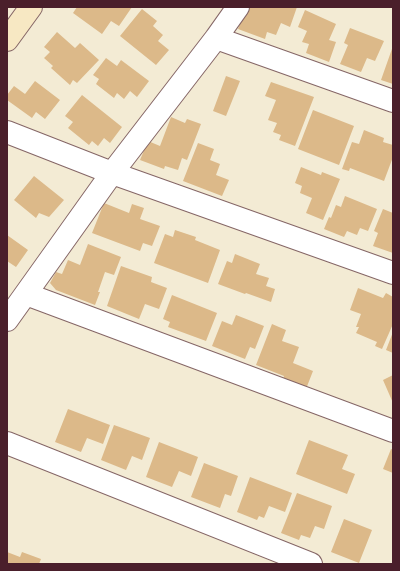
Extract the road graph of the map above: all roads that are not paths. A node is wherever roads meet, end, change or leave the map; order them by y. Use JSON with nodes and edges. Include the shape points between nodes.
{"nodes":[{"id":1,"x":31,"y":7,"type":"edge"},
{"id":2,"x":238,"y":7,"type":"edge"},
{"id":3,"x":216,"y":38,"type":"junction"},
{"id":4,"x":7,"y":40,"type":"edge"},
{"id":5,"x":393,"y":101,"type":"edge"},
{"id":6,"x":7,"y":132,"type":"edge"},
{"id":7,"x":112,"y":173,"type":"junction"},
{"id":8,"x":393,"y":273,"type":"edge"},
{"id":9,"x":26,"y":294,"type":"junction"},
{"id":10,"x":7,"y":320,"type":"edge"},
{"id":11,"x":393,"y":431,"type":"edge"},
{"id":12,"x":7,"y":443,"type":"edge"},
{"id":13,"x":311,"y":564,"type":"edge"}],
"edges":[{"from":1,"to":4,"type":"street"},
{"from":2,"to":3,"type":"street"},
{"from":3,"to":5,"type":"street"},
{"from":3,"to":7,"type":"street"},
{"from":6,"to":7,"type":"street"},
{"from":7,"to":8,"type":"street"},
{"from":7,"to":9,"type":"street"},
{"from":9,"to":10,"type":"street"},
{"from":9,"to":11,"type":"street"},
{"from":12,"to":13,"type":"street"}]}
